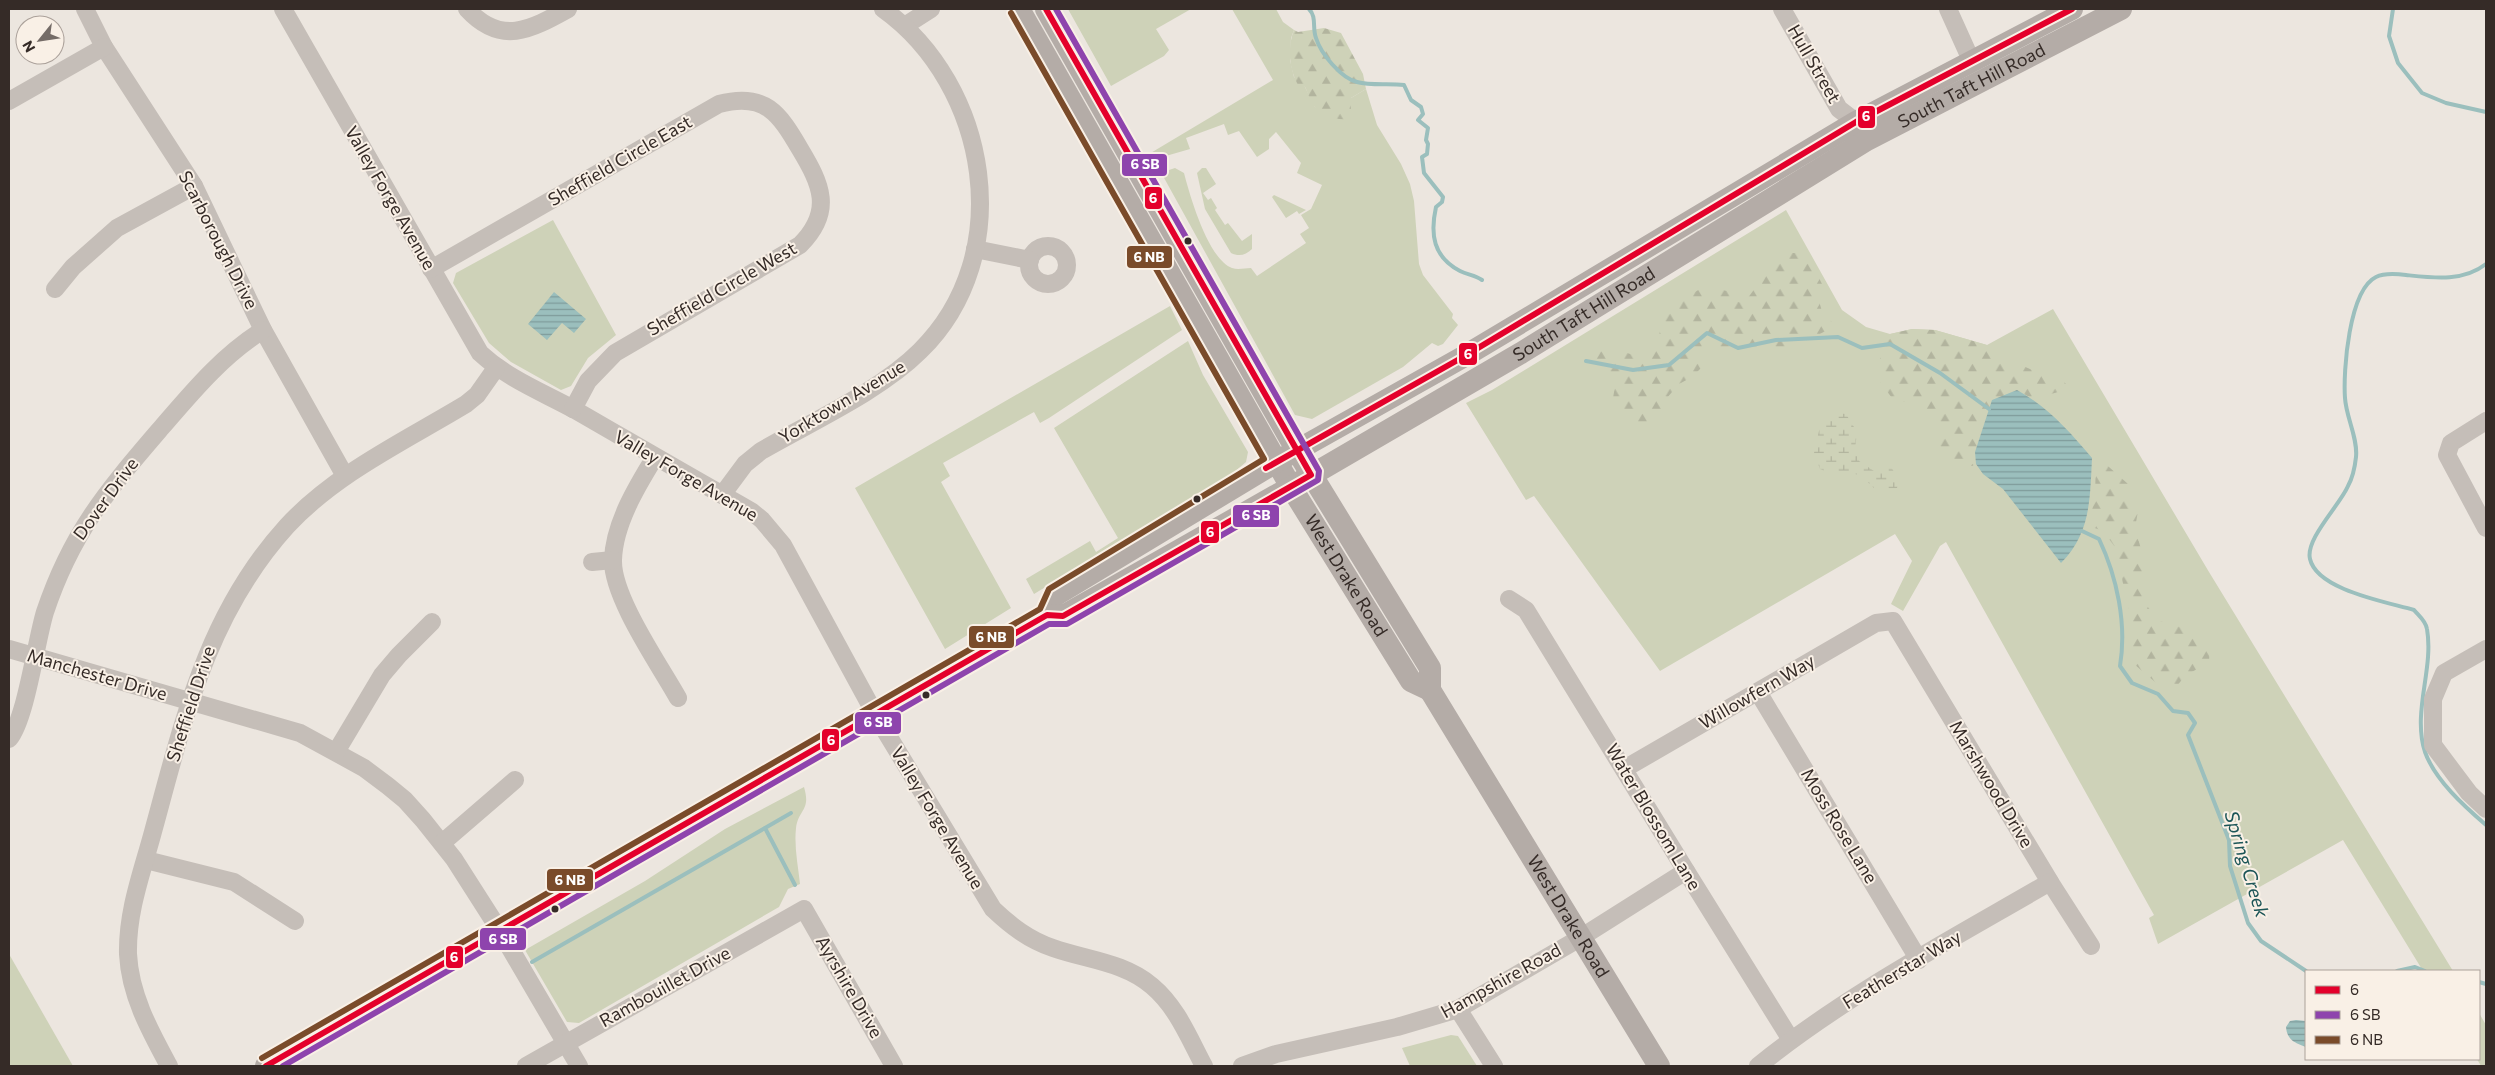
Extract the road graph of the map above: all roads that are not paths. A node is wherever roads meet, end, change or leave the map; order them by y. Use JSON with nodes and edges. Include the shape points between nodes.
{"nodes":[{"id":1,"x":85,"y":9,"type":"edge"},
{"id":2,"x":283,"y":9,"type":"edge"},
{"id":3,"x":467,"y":9,"type":"edge"},
{"id":4,"x":568,"y":9,"type":"edge"},
{"id":5,"x":883,"y":9,"type":"edge"},
{"id":6,"x":931,"y":9,"type":"edge"},
{"id":7,"x":1019,"y":9,"type":"edge"},
{"id":8,"x":1046,"y":9,"type":"edge"},
{"id":9,"x":1782,"y":9,"type":"edge"},
{"id":10,"x":1948,"y":9,"type":"edge"},
{"id":11,"x":2072,"y":9,"type":"edge"},
{"id":12,"x":2121,"y":9,"type":"edge"},
{"id":13,"x":906,"y":25,"type":"junction"},
{"id":14,"x":104,"y":47,"type":"junction"},
{"id":15,"x":1971,"y":60,"type":"junction"},
{"id":16,"x":9,"y":101,"type":"edge"},
{"id":17,"x":1861,"y":131,"type":"junction"},
{"id":18,"x":801,"y":150,"type":"joint"},
{"id":19,"x":194,"y":186,"type":"junction"},
{"id":20,"x":975,"y":249,"type":"junction"},
{"id":21,"x":1030,"y":260,"type":"dead end"},
{"id":22,"x":431,"y":269,"type":"junction"},
{"id":23,"x":55,"y":289,"type":"dead end"},
{"id":24,"x":263,"y":330,"type":"junction"},
{"id":25,"x":496,"y":368,"type":"junction"},
{"id":26,"x":573,"y":409,"type":"junction"},
{"id":27,"x":2486,"y":421,"type":"edge"},
{"id":28,"x":1297,"y":451,"type":"junction"},
{"id":29,"x":655,"y":457,"type":"junction"},
{"id":30,"x":1276,"y":462,"type":"junction"},
{"id":31,"x":1311,"y":475,"type":"junction"},
{"id":32,"x":345,"y":476,"type":"junction"},
{"id":33,"x":1291,"y":487,"type":"junction"},
{"id":34,"x":722,"y":494,"type":"junction"},
{"id":35,"x":2486,"y":528,"type":"edge"},
{"id":36,"x":613,"y":560,"type":"junction"},
{"id":37,"x":592,"y":562,"type":"dead end"},
{"id":38,"x":1509,"y":599,"type":"dead end"},
{"id":39,"x":1046,"y":615,"type":"junction"},
{"id":40,"x":1893,"y":621,"type":"joint"},
{"id":41,"x":432,"y":622,"type":"dead end"},
{"id":42,"x":9,"y":649,"type":"edge"},
{"id":43,"x":2486,"y":649,"type":"edge"},
{"id":44,"x":33,"y":658,"type":"junction"},
{"id":45,"x":1430,"y":690,"type":"junction"},
{"id":46,"x":1758,"y":692,"type":"junction"},
{"id":47,"x":678,"y":698,"type":"dead end"},
{"id":48,"x":188,"y":701,"type":"junction"},
{"id":49,"x":875,"y":714,"type":"junction"},
{"id":50,"x":9,"y":739,"type":"edge"},
{"id":51,"x":336,"y":752,"type":"junction"},
{"id":52,"x":1624,"y":768,"type":"junction"},
{"id":53,"x":515,"y":780,"type":"dead end"},
{"id":54,"x":2486,"y":809,"type":"edge"},
{"id":55,"x":442,"y":843,"type":"junction"},
{"id":56,"x":146,"y":860,"type":"junction"},
{"id":57,"x":1686,"y":871,"type":"junction"},
{"id":58,"x":2050,"y":882,"type":"junction"},
{"id":59,"x":804,"y":909,"type":"joint"},
{"id":60,"x":295,"y":921,"type":"dead end"},
{"id":61,"x":500,"y":931,"type":"junction"},
{"id":62,"x":1580,"y":938,"type":"junction"},
{"id":63,"x":2091,"y":946,"type":"dead end"},
{"id":64,"x":1919,"y":960,"type":"junction"},
{"id":65,"x":1458,"y":1009,"type":"junction"},
{"id":66,"x":1791,"y":1040,"type":"junction"},
{"id":67,"x":566,"y":1043,"type":"junction"},
{"id":68,"x":169,"y":1066,"type":"edge"},
{"id":69,"x":266,"y":1066,"type":"edge"},
{"id":70,"x":526,"y":1066,"type":"edge"},
{"id":71,"x":579,"y":1066,"type":"edge"},
{"id":72,"x":894,"y":1066,"type":"edge"},
{"id":73,"x":1204,"y":1066,"type":"edge"},
{"id":74,"x":1242,"y":1066,"type":"edge"},
{"id":75,"x":1494,"y":1066,"type":"edge"},
{"id":76,"x":1659,"y":1066,"type":"edge"},
{"id":77,"x":1758,"y":1066,"type":"edge"}],
"edges":[{"from":1,"to":14,"type":"street","name":"Scarborough Drive"},
{"from":2,"to":22,"type":"street","name":"Valley Forge Avenue"},
{"from":3,"to":4,"type":"street","via":[[483,24],[504,31],[529,28]]},
{"from":5,"to":13,"type":"street","name":"Yorktown Avenue"},
{"from":6,"to":13,"type":"street"},
{"from":7,"to":30,"type":"main road","name":"West Drake Road"},
{"from":8,"to":28,"type":"main road","name":"West Drake Road"},
{"from":9,"to":17,"type":"street","name":"Hull Street","via":[[1839,109]]},
{"from":10,"to":15,"type":"street"},
{"from":11,"to":15,"type":"main road","name":"South Taft Hill Road"},
{"from":12,"to":17,"type":"main road","name":"South Taft Hill Road"},
{"from":13,"to":20,"type":"street","name":"Yorktown Avenue","via":[[937,64],[966,120],[975,150],[982,195]]},
{"from":14,"to":16,"type":"street"},
{"from":14,"to":19,"type":"street","name":"Scarborough Drive"},
{"from":15,"to":17,"type":"main road","name":"South Taft Hill Road"},
{"from":17,"to":28,"type":"main road","name":"South Taft Hill Road"},
{"from":17,"to":31,"type":"main road","name":"South Taft Hill Road","via":[[1521,353]]},
{"from":18,"to":22,"type":"street","name":"Sheffield Circle East","via":[[783,119],[763,105],[740,100],[719,104]]},
{"from":18,"to":26,"type":"street","name":"Sheffield Circle West","via":[[821,192],[819,217],[807,238],[615,352],[588,381]]},
{"from":19,"to":23,"type":"street","via":[[117,228],[73,267]]},
{"from":19,"to":24,"type":"street","name":"Scarborough Drive"},
{"from":20,"to":21,"type":"street"},
{"from":20,"to":34,"type":"street","name":"Yorktown Avenue","via":[[959,296],[943,324],[922,350],[883,381],[761,451],[745,464]]},
{"from":22,"to":25,"type":"street","name":"Valley Forge Avenue","via":[[480,353]]},
{"from":24,"to":32,"type":"street","name":"Scarborough Drive"},
{"from":24,"to":44,"type":"street","name":"Dover Drive","via":[[233,350],[209,372],[109,488],[88,518],[55,582]]},
{"from":25,"to":26,"type":"street","name":"Valley Forge Avenue"},
{"from":25,"to":32,"type":"street","name":"Sheffield Drive","via":[[477,395],[466,404]]},
{"from":26,"to":29,"type":"street","name":"Valley Forge Avenue"},
{"from":27,"to":35,"type":"street","via":[[2457,438],[2447,449],[2448,461]]},
{"from":28,"to":30,"type":"main road","name":"South Taft Hill Road"},
{"from":28,"to":31,"type":"main road","name":"West Drake Road"},
{"from":29,"to":34,"type":"street","name":"Valley Forge Avenue"},
{"from":29,"to":36,"type":"street","via":[[637,487],[620,527]]},
{"from":30,"to":33,"type":"main road","name":"West Drake Road"},
{"from":30,"to":39,"type":"main road","name":"South Taft Hill Road","via":[[1054,596]]},
{"from":31,"to":33,"type":"main road","name":"South Taft Hill Road"},
{"from":31,"to":45,"type":"main road","name":"West Drake Road","via":[[1430,668]]},
{"from":32,"to":48,"type":"street","name":"Sheffield Drive","via":[[288,525],[252,569],[216,630]]},
{"from":33,"to":39,"type":"main road","name":"South Taft Hill Road","via":[[1063,616]]},
{"from":33,"to":45,"type":"main road","name":"West Drake Road","via":[[1411,681]]},
{"from":34,"to":49,"type":"street","name":"Valley Forge Avenue","via":[[762,520],[783,544]]},
{"from":36,"to":37,"type":"street"},
{"from":36,"to":47,"type":"street","via":[[618,586],[629,611]]},
{"from":38,"to":52,"type":"street","name":"Water Blossom Lane","via":[[1526,610]]},
{"from":39,"to":49,"type":"main road","name":"South Taft Hill Road"},
{"from":40,"to":46,"type":"street","name":"Willowfern Way","via":[[1876,623]]},
{"from":40,"to":58,"type":"street","name":"Marshwood Drive"},
{"from":41,"to":51,"type":"street","via":[[382,676]]},
{"from":42,"to":44,"type":"street","name":"Manchester Drive"},
{"from":43,"to":54,"type":"street","via":[[2444,673],[2433,699],[2433,745],[2469,793]]},
{"from":44,"to":48,"type":"street","name":"Manchester Drive"},
{"from":44,"to":50,"type":"street","name":"Dover Drive","via":[[22,706]]},
{"from":45,"to":62,"type":"main road","name":"West Drake Road"},
{"from":46,"to":52,"type":"street","name":"Willowfern Way"},
{"from":46,"to":64,"type":"street","name":"Moss Rose Lane"},
{"from":48,"to":51,"type":"street","name":"Manchester Drive","via":[[300,733]]},
{"from":48,"to":56,"type":"street","name":"Sheffield Drive"},
{"from":49,"to":61,"type":"main road","name":"South Taft Hill Road"},
{"from":49,"to":73,"type":"street","name":"Valley Forge Avenue","via":[[993,909],[1011,926],[1034,940],[1122,967],[1139,976],[1176,1013]]},
{"from":51,"to":55,"type":"street","name":"Manchester Drive","via":[[364,768],[405,800]]},
{"from":52,"to":57,"type":"street","name":"Water Blossom Lane"},
{"from":53,"to":55,"type":"street"},
{"from":55,"to":61,"type":"street","name":"Manchester Drive"},
{"from":56,"to":60,"type":"street","via":[[234,882]]},
{"from":56,"to":68,"type":"street","name":"Sheffield Drive","via":[[128,931],[128,956],[139,1008]]},
{"from":57,"to":62,"type":"street","name":"Hampshire Road"},
{"from":57,"to":66,"type":"street","name":"Water Blossom Lane"},
{"from":58,"to":63,"type":"street","name":"Marshwood Drive"},
{"from":58,"to":64,"type":"street","name":"Featherstar Way"},
{"from":59,"to":67,"type":"street","name":"Rambouillet Drive"},
{"from":59,"to":72,"type":"street","name":"Ayrshire Drive"},
{"from":61,"to":67,"type":"street","name":"Manchester Drive"},
{"from":61,"to":69,"type":"main road","name":"South Taft Hill Road"},
{"from":62,"to":65,"type":"street","name":"Hampshire Road"},
{"from":62,"to":76,"type":"main road","name":"West Drake Road"},
{"from":64,"to":66,"type":"street","name":"Featherstar Way"},
{"from":65,"to":74,"type":"street","name":"Hampshire Road","via":[[1276,1054]]},
{"from":65,"to":75,"type":"street"},
{"from":66,"to":77,"type":"street","name":"Featherstar Way"},
{"from":67,"to":70,"type":"street","name":"Rambouillet Drive"},
{"from":67,"to":71,"type":"street","name":"Manchester Drive"}]}
